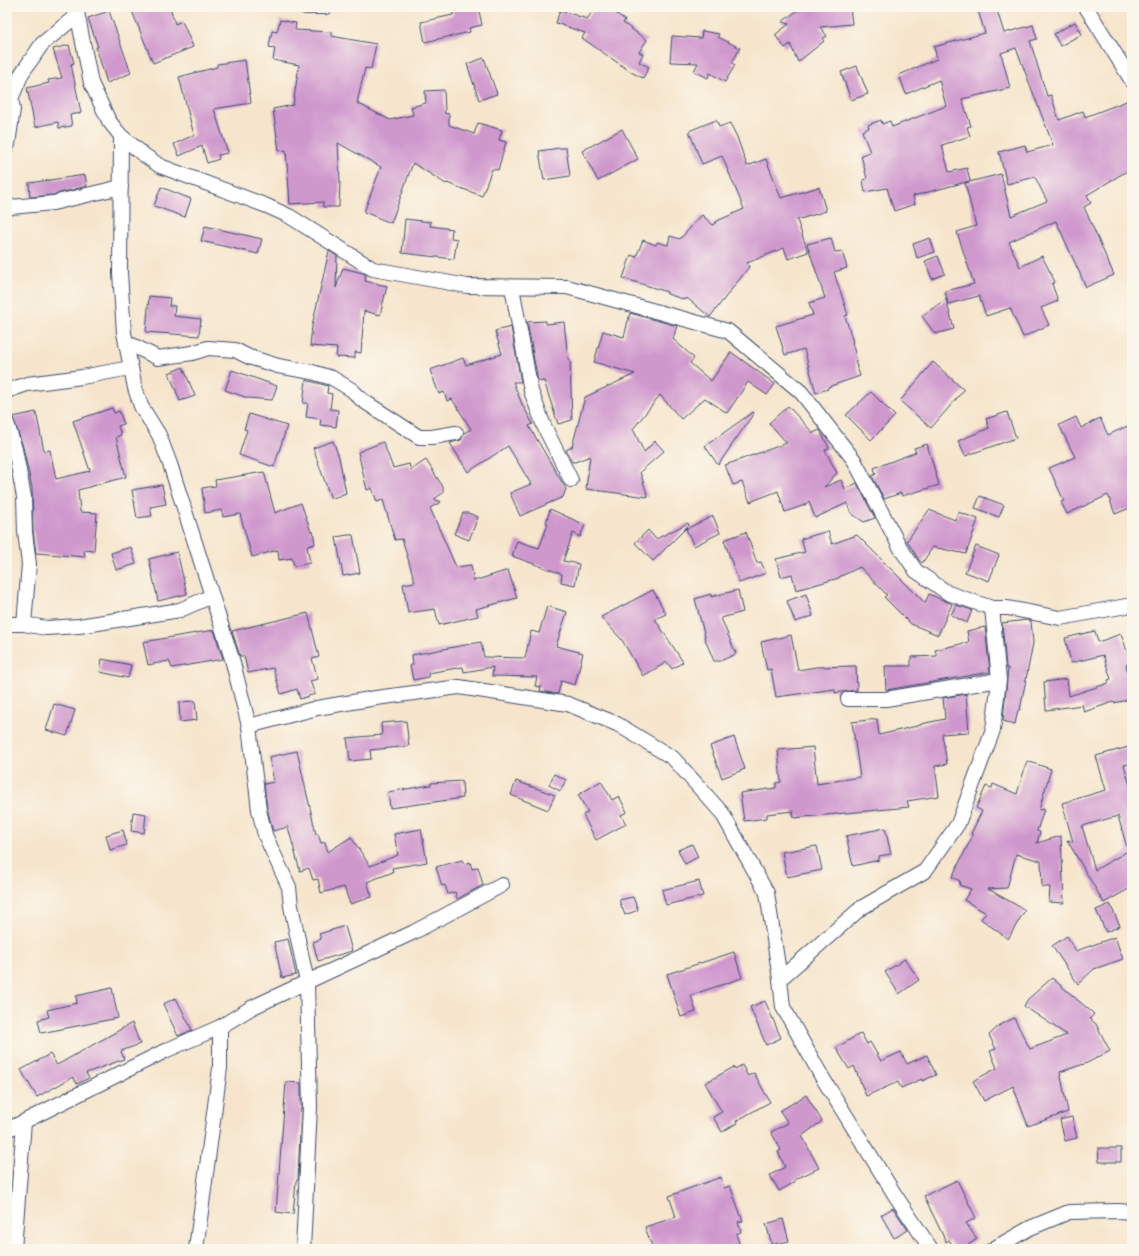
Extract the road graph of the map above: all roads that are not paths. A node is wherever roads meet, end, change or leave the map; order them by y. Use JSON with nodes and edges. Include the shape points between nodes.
{"nodes":[{"id":1,"x":306,"y":7,"type":"edge"},
{"id":2,"x":325,"y":7,"type":"edge"},
{"id":3,"x":1086,"y":7,"type":"edge"},
{"id":4,"x":76,"y":12,"type":"edge"},
{"id":5,"x":1127,"y":65,"type":"edge"},
{"id":6,"x":1132,"y":81,"type":"edge"},
{"id":7,"x":121,"y":136,"type":"junction"},
{"id":8,"x":7,"y":146,"type":"edge"},
{"id":9,"x":120,"y":187,"type":"junction"},
{"id":10,"x":7,"y":209,"type":"edge"},
{"id":11,"x":512,"y":286,"type":"junction"},
{"id":12,"x":126,"y":342,"type":"junction"},
{"id":13,"x":130,"y":368,"type":"junction"},
{"id":14,"x":7,"y":391,"type":"edge"},
{"id":15,"x":7,"y":423,"type":"edge"},
{"id":16,"x":456,"y":433,"type":"dead end"},
{"id":17,"x":571,"y":480,"type":"dead end"},
{"id":18,"x":212,"y":596,"type":"junction"},
{"id":19,"x":1132,"y":605,"type":"edge"},
{"id":20,"x":992,"y":608,"type":"junction"},
{"id":21,"x":7,"y":624,"type":"edge"},
{"id":22,"x":24,"y":624,"type":"junction"},
{"id":23,"x":999,"y":680,"type":"junction"},
{"id":24,"x":848,"y":699,"type":"dead end"},
{"id":25,"x":250,"y":726,"type":"junction"},
{"id":26,"x":502,"y":885,"type":"dead end"},
{"id":27,"x":780,"y":979,"type":"junction"},
{"id":28,"x":307,"y":982,"type":"junction"},
{"id":29,"x":220,"y":1027,"type":"junction"},
{"id":30,"x":24,"y":1122,"type":"junction"},
{"id":31,"x":7,"y":1130,"type":"edge"},
{"id":32,"x":1132,"y":1212,"type":"edge"},
{"id":33,"x":14,"y":1249,"type":"edge"},
{"id":34,"x":196,"y":1249,"type":"edge"},
{"id":35,"x":303,"y":1249,"type":"edge"},
{"id":36,"x":931,"y":1249,"type":"edge"},
{"id":37,"x":993,"y":1249,"type":"edge"}],
"edges":[{"from":1,"to":2,"type":"street"},
{"from":3,"to":5,"type":"street"},
{"from":4,"to":7,"type":"street","via":[[91,83],[109,121]]},
{"from":4,"to":8,"type":"street","via":[[42,44],[22,73],[12,98],[13,109]]},
{"from":5,"to":6,"type":"street"},
{"from":7,"to":9,"type":"street"},
{"from":7,"to":11,"type":"street","via":[[160,166],[289,216],[373,269],[467,286]]},
{"from":9,"to":10,"type":"street","via":[[53,203]]},
{"from":9,"to":12,"type":"street","via":[[120,273]]},
{"from":11,"to":17,"type":"street","via":[[531,391],[544,426]]},
{"from":11,"to":20,"type":"street","via":[[567,287],[728,331],[801,392],[854,460],[901,549],[916,571],[948,594]]},
{"from":12,"to":13,"type":"street"},
{"from":12,"to":16,"type":"street","via":[[158,358],[208,348],[235,350],[278,366],[332,378],[419,437]]},
{"from":13,"to":14,"type":"street","via":[[27,384]]},
{"from":13,"to":18,"type":"street","via":[[141,406],[160,436]]},
{"from":15,"to":22,"type":"street","via":[[24,497],[29,564]]},
{"from":18,"to":22,"type":"street","via":[[180,610],[79,626],[46,628]]},
{"from":18,"to":25,"type":"street"},
{"from":19,"to":20,"type":"street","via":[[1060,618],[1008,608]]},
{"from":20,"to":23,"type":"street"},
{"from":21,"to":22,"type":"street"},
{"from":23,"to":24,"type":"street","via":[[886,700]]},
{"from":23,"to":27,"type":"street","via":[[993,730],[958,824],[925,871],[861,908]]},
{"from":25,"to":27,"type":"street","via":[[317,708],[459,687],[568,704],[617,724],[673,758],[722,813],[767,893]]},
{"from":25,"to":28,"type":"street","via":[[259,810],[265,835],[288,887]]},
{"from":26,"to":28,"type":"street","via":[[414,932]]},
{"from":27,"to":36,"type":"street","via":[[783,1007],[822,1077],[895,1196]]},
{"from":28,"to":29,"type":"street","via":[[251,1008]]},
{"from":28,"to":35,"type":"street","via":[[310,1106]]},
{"from":29,"to":30,"type":"street","via":[[167,1050]]},
{"from":29,"to":34,"type":"street","via":[[220,1068]]},
{"from":30,"to":31,"type":"street"},
{"from":30,"to":33,"type":"street"},
{"from":32,"to":37,"type":"street","via":[[1069,1212],[1030,1228]]}]}
